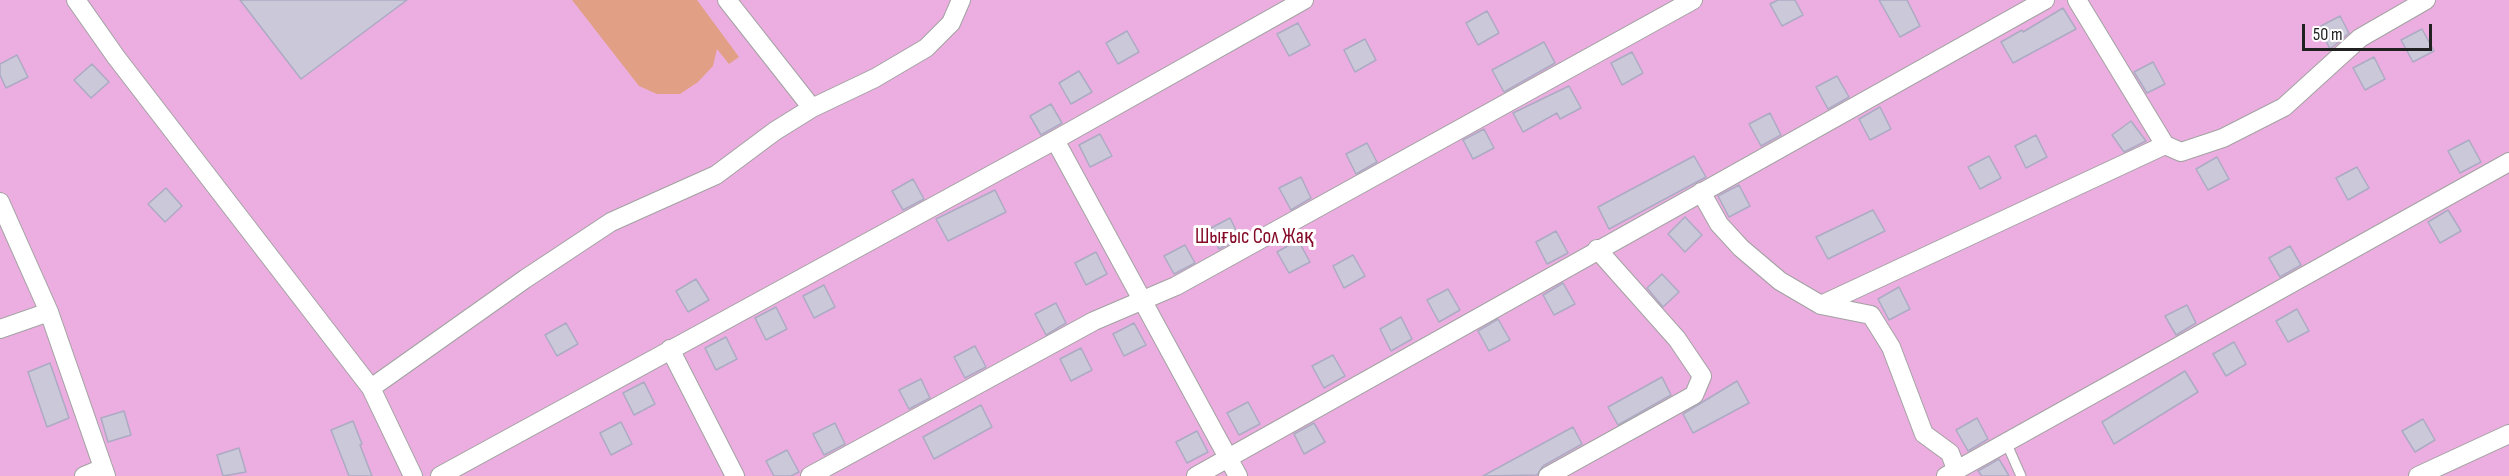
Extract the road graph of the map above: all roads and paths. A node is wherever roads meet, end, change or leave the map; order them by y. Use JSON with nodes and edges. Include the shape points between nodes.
{"nodes":[{"id":1,"x":76,"y":0,"type":"edge"},
{"id":2,"x":727,"y":0,"type":"edge"},
{"id":3,"x":961,"y":0,"type":"edge"},
{"id":4,"x":1304,"y":0,"type":"edge"},
{"id":5,"x":1693,"y":0,"type":"edge"},
{"id":6,"x":2045,"y":0,"type":"edge"},
{"id":7,"x":2077,"y":0,"type":"edge"},
{"id":8,"x":2426,"y":0,"type":"edge"},
{"id":9,"x":812,"y":108,"type":"junction"},
{"id":10,"x":1055,"y":140,"type":"junction"},
{"id":11,"x":2165,"y":145,"type":"junction"},
{"id":12,"x":2509,"y":162,"type":"edge"},
{"id":13,"x":1701,"y":192,"type":"junction"},
{"id":14,"x":0,"y":202,"type":"edge"},
{"id":15,"x":1597,"y":249,"type":"junction"},
{"id":16,"x":1142,"y":300,"type":"junction"},
{"id":17,"x":1821,"y":305,"type":"junction"},
{"id":18,"x":49,"y":312,"type":"junction"},
{"id":19,"x":0,"y":329,"type":"edge"},
{"id":20,"x":670,"y":349,"type":"junction"},
{"id":21,"x":371,"y":388,"type":"junction"},
{"id":22,"x":2509,"y":434,"type":"edge"},
{"id":23,"x":2006,"y":442,"type":"junction"},
{"id":24,"x":1228,"y":459,"type":"junction"},
{"id":25,"x":104,"y":472,"type":"edge"},
{"id":26,"x":1951,"y":473,"type":"edge"},
{"id":27,"x":84,"y":476,"type":"edge"},
{"id":28,"x":413,"y":476,"type":"edge"},
{"id":29,"x":440,"y":476,"type":"edge"},
{"id":30,"x":735,"y":476,"type":"edge"},
{"id":31,"x":810,"y":476,"type":"edge"},
{"id":32,"x":1196,"y":476,"type":"edge"},
{"id":33,"x":1238,"y":476,"type":"edge"},
{"id":34,"x":1548,"y":476,"type":"edge"},
{"id":35,"x":2021,"y":476,"type":"edge"},
{"id":36,"x":2418,"y":476,"type":"edge"}],
"edges":[{"from":1,"to":21,"type":"street"},
{"from":2,"to":9,"type":"street"},
{"from":3,"to":9,"type":"street","via":[[951,22],[926,48]]},
{"from":4,"to":10,"type":"street"},
{"from":5,"to":16,"type":"street","via":[[1176,286]]},
{"from":6,"to":13,"type":"street"},
{"from":7,"to":11,"type":"street"},
{"from":8,"to":11,"type":"street","via":[[2360,38],[2284,107],[2223,138],[2181,152]]},
{"from":9,"to":21,"type":"street","via":[[716,175],[611,222]]},
{"from":10,"to":16,"type":"street"},
{"from":10,"to":20,"type":"street"},
{"from":11,"to":17,"type":"street"},
{"from":12,"to":23,"type":"street"},
{"from":13,"to":15,"type":"street"},
{"from":13,"to":17,"type":"street","via":[[1719,224],[1741,248],[1779,281]]},
{"from":14,"to":18,"type":"street"},
{"from":15,"to":24,"type":"street"},
{"from":15,"to":34,"type":"street","via":[[1677,339],[1702,376],[1694,395]]},
{"from":16,"to":24,"type":"street"},
{"from":16,"to":31,"type":"street","via":[[1083,327]]},
{"from":17,"to":26,"type":"street","via":[[1871,315],[1891,347],[1923,434],[1950,453]]},
{"from":18,"to":19,"type":"street"},
{"from":18,"to":25,"type":"street"},
{"from":20,"to":29,"type":"street"},
{"from":20,"to":30,"type":"street"},
{"from":21,"to":28,"type":"street"},
{"from":22,"to":36,"type":"street"},
{"from":23,"to":26,"type":"street"},
{"from":23,"to":35,"type":"lane"},
{"from":24,"to":32,"type":"street"},
{"from":24,"to":33,"type":"street"},
{"from":25,"to":27,"type":"street"}]}
